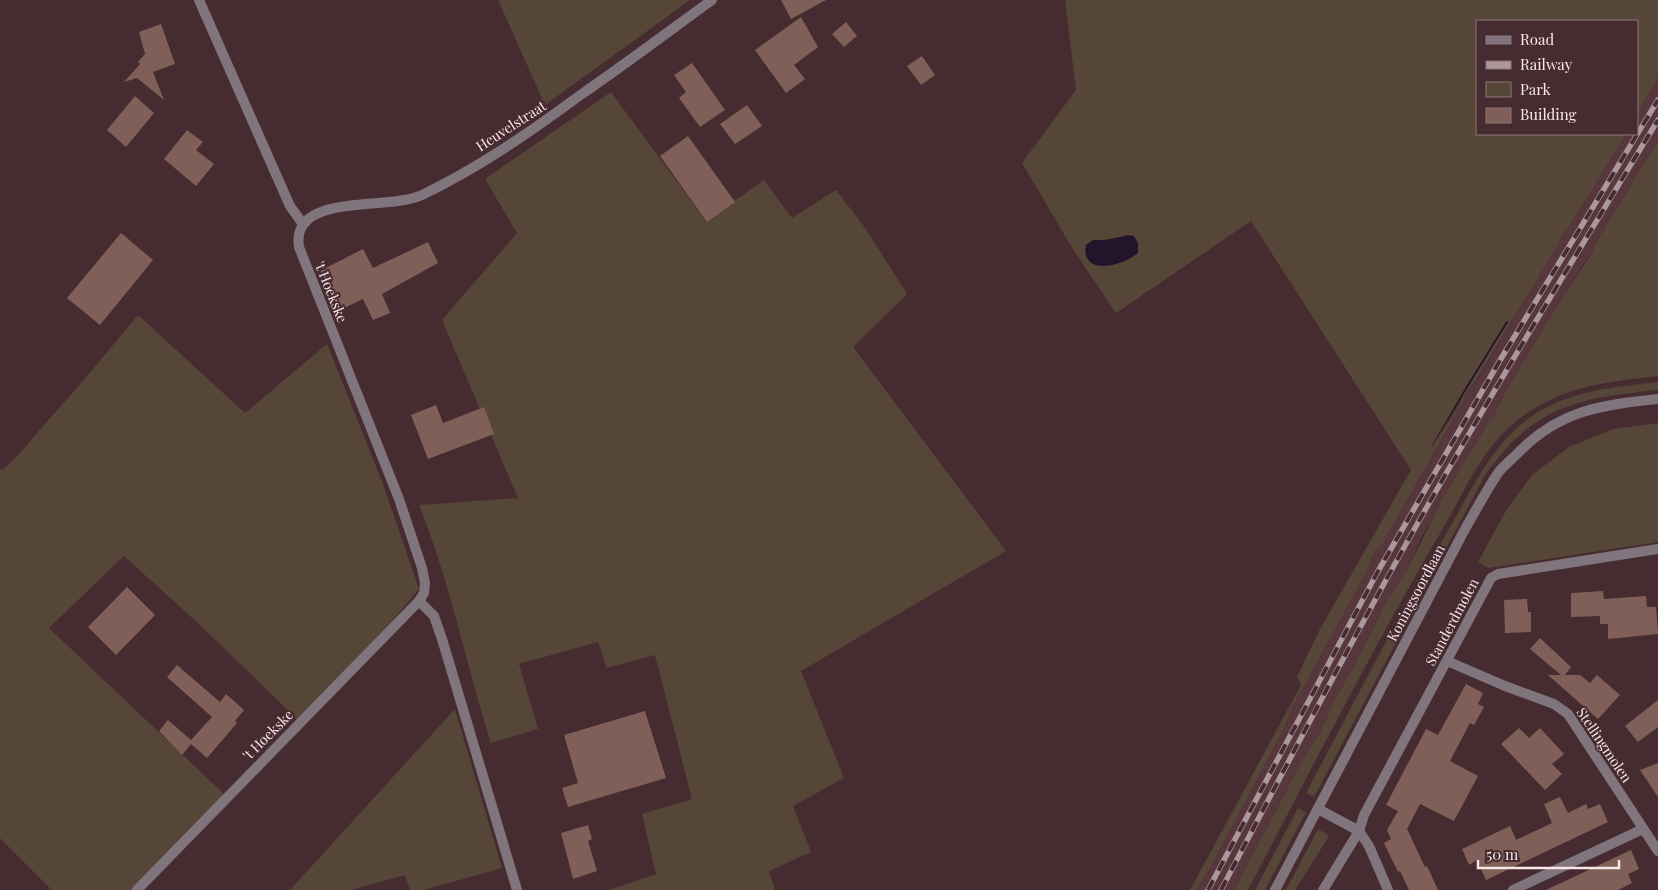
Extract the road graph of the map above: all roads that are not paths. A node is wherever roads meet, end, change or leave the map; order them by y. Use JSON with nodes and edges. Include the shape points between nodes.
{"nodes":[{"id":1,"x":200,"y":0,"type":"edge"},
{"id":2,"x":712,"y":0,"type":"edge"},
{"id":3,"x":303,"y":224,"type":"junction"},
{"id":4,"x":1658,"y":398,"type":"edge"},
{"id":5,"x":1658,"y":549,"type":"edge"},
{"id":6,"x":419,"y":601,"type":"junction"},
{"id":7,"x":1447,"y":661,"type":"junction"},
{"id":8,"x":1318,"y":809,"type":"junction"},
{"id":9,"x":1643,"y":829,"type":"junction"},
{"id":10,"x":1359,"y":831,"type":"junction"},
{"id":11,"x":1658,"y":851,"type":"edge"},
{"id":12,"x":137,"y":890,"type":"edge"},
{"id":13,"x":517,"y":890,"type":"edge"},
{"id":14,"x":1275,"y":890,"type":"edge"},
{"id":15,"x":1323,"y":890,"type":"edge"},
{"id":16,"x":1388,"y":890,"type":"edge"},
{"id":17,"x":1514,"y":890,"type":"edge"}],
"edges":[{"from":1,"to":3,"type":"street","via":[[290,206]]},
{"from":2,"to":3,"type":"street","name":"Heuvelstraat","via":[[518,140],[459,176],[406,200],[327,210]]},
{"from":3,"to":6,"type":"street","name":"'t Hoekske","via":[[298,239],[301,255],[386,466],[422,568],[425,583]]},
{"from":4,"to":8,"type":"street","name":"Koningsoordlaan","via":[[1615,403],[1574,413],[1527,443],[1499,472],[1465,529]]},
{"from":5,"to":7,"type":"street","name":"Standerdmolen","via":[[1498,574],[1491,578]]},
{"from":6,"to":12,"type":"street","name":"'t Hoekske"},
{"from":6,"to":13,"type":"street","via":[[434,616],[442,639]]},
{"from":7,"to":9,"type":"street","name":"Stellingmolen","via":[[1554,704],[1568,714]]},
{"from":7,"to":10,"type":"street","name":"Standerdmolen","via":[[1364,815]]},
{"from":8,"to":10,"type":"street"},
{"from":8,"to":14,"type":"street","name":"Koningsoordlaan"},
{"from":9,"to":11,"type":"street","name":"Stellingmolen"},
{"from":9,"to":17,"type":"street"},
{"from":10,"to":15,"type":"street","name":"Standerdmolen"},
{"from":10,"to":16,"type":"street"}]}
